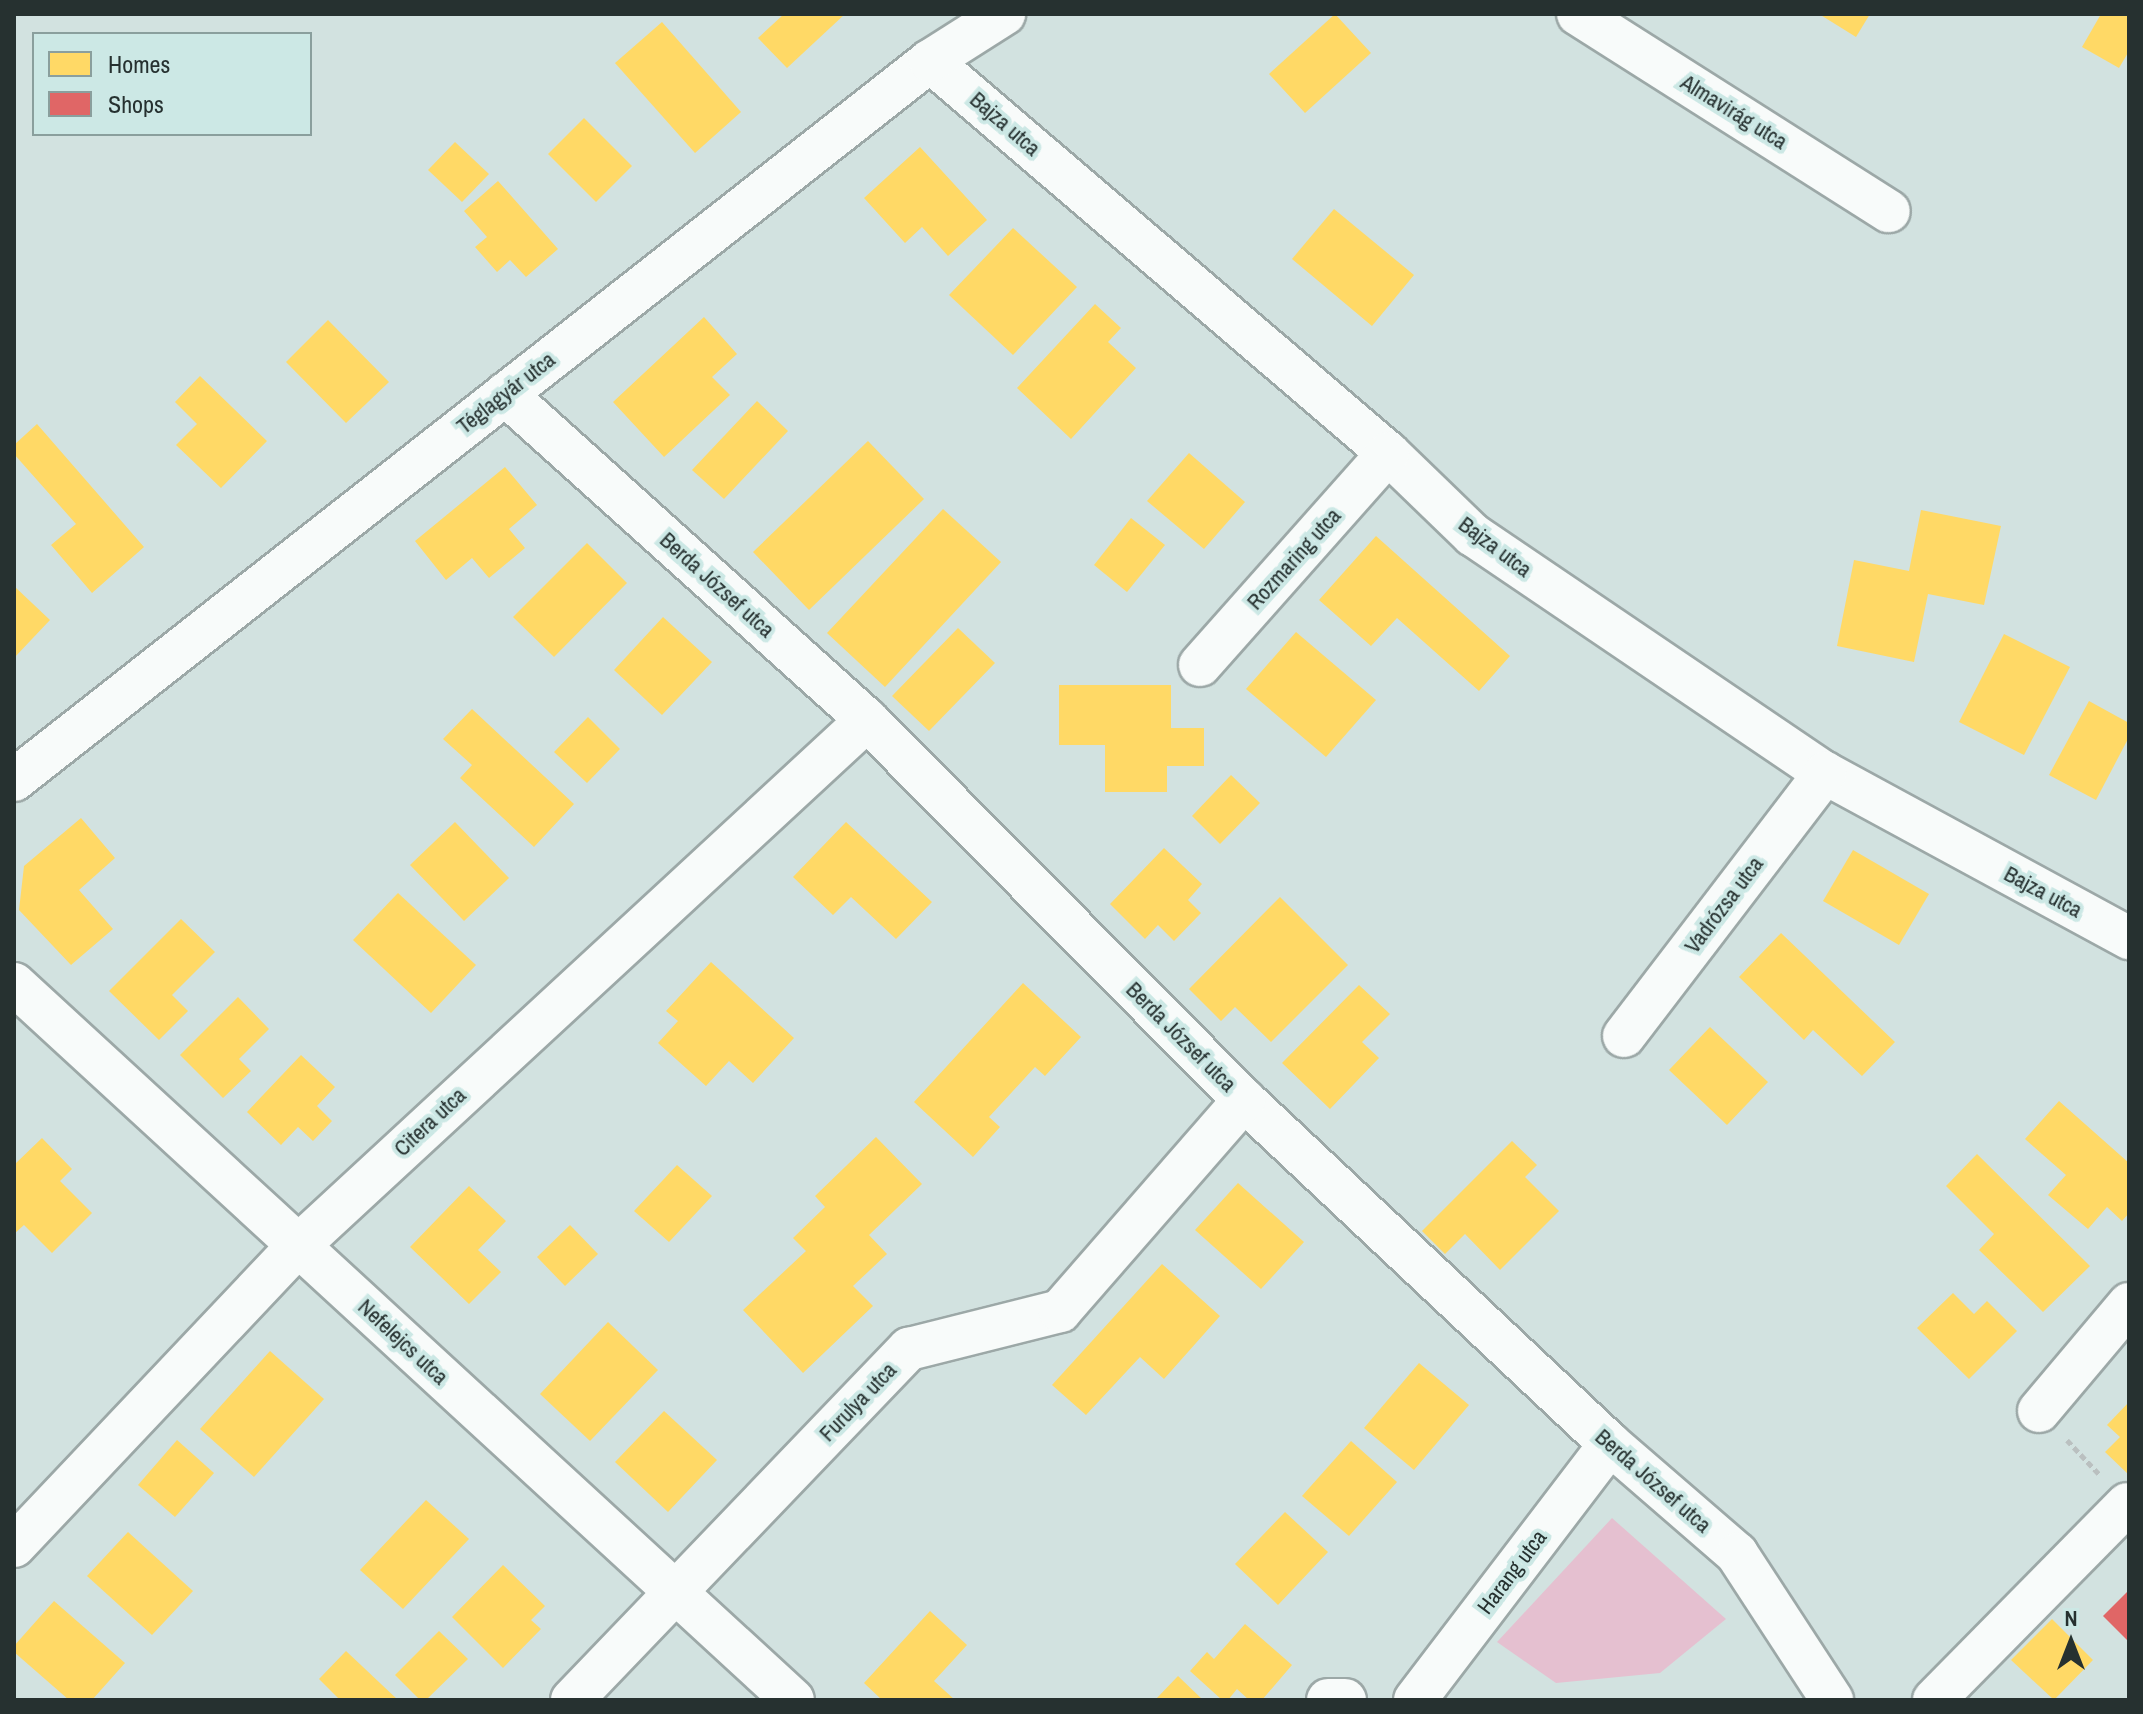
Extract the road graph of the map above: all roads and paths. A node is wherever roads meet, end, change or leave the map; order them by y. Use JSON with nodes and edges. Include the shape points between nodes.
{"nodes":[{"id":1,"x":1578,"y":14,"type":"edge"},
{"id":2,"x":975,"y":22,"type":"edge"},
{"id":3,"x":930,"y":61,"type":"junction"},
{"id":4,"x":1889,"y":211,"type":"dead end"},
{"id":5,"x":505,"y":394,"type":"junction"},
{"id":6,"x":1388,"y":453,"type":"junction"},
{"id":7,"x":1200,"y":665,"type":"dead end"},
{"id":8,"x":867,"y":720,"type":"junction"},
{"id":9,"x":1825,"y":773,"type":"junction"},
{"id":10,"x":14,"y":780,"type":"edge"},
{"id":11,"x":2129,"y":938,"type":"edge"},
{"id":12,"x":14,"y":984,"type":"edge"},
{"id":13,"x":1624,"y":1036,"type":"dead end"},
{"id":14,"x":1244,"y":1100,"type":"junction"},
{"id":15,"x":298,"y":1246,"type":"junction"},
{"id":16,"x":2129,"y":1304,"type":"edge"},
{"id":17,"x":2039,"y":1411,"type":"joint"},
{"id":18,"x":1610,"y":1444,"type":"junction"},
{"id":19,"x":2127,"y":1504,"type":"joint"},
{"id":20,"x":14,"y":1546,"type":"edge"},
{"id":21,"x":677,"y":1593,"type":"junction"},
{"id":22,"x":572,"y":1700,"type":"edge"},
{"id":23,"x":793,"y":1700,"type":"edge"},
{"id":24,"x":1328,"y":1700,"type":"edge"},
{"id":25,"x":1345,"y":1700,"type":"edge"},
{"id":26,"x":1415,"y":1700,"type":"edge"},
{"id":27,"x":1832,"y":1700,"type":"edge"},
{"id":28,"x":1934,"y":1700,"type":"edge"}],
"edges":[{"from":1,"to":4,"type":"street","name":"Almavirág utca"},
{"from":2,"to":3,"type":"street","name":"Téglagyár utca"},
{"from":3,"to":5,"type":"street","name":"Téglagyár utca"},
{"from":3,"to":6,"type":"street","name":"Bajza utca"},
{"from":5,"to":8,"type":"street","name":"Berda József utca"},
{"from":5,"to":10,"type":"street","name":"Téglagyár utca"},
{"from":6,"to":7,"type":"street","name":"Rozmaring utca"},
{"from":6,"to":9,"type":"street","name":"Bajza utca","via":[[1473,535]]},
{"from":8,"to":14,"type":"street","name":"Berda József utca"},
{"from":8,"to":15,"type":"street","name":"Citera utca"},
{"from":9,"to":11,"type":"street","name":"Bajza utca"},
{"from":9,"to":13,"type":"street","name":"Vadrózsa utca"},
{"from":12,"to":15,"type":"street","name":"Nefelejcs utca"},
{"from":14,"to":18,"type":"street","name":"Berda József utca"},
{"from":14,"to":21,"type":"street","name":"Furulya utca","via":[[1060,1311],[909,1349]]},
{"from":15,"to":20,"type":"street","name":"Citera utca"},
{"from":15,"to":21,"type":"street","name":"Nefelejcs utca"},
{"from":16,"to":17,"type":"street"},
{"from":17,"to":19,"type":"path"},
{"from":18,"to":26,"type":"street","name":"Harang utca"},
{"from":18,"to":27,"type":"street","name":"Berda József utca","via":[[1737,1554]]},
{"from":19,"to":28,"type":"street"},
{"from":21,"to":22,"type":"street","name":"Furulya utca"},
{"from":21,"to":23,"type":"street","name":"Nefelejcs utca"},
{"from":24,"to":25,"type":"street"}]}
